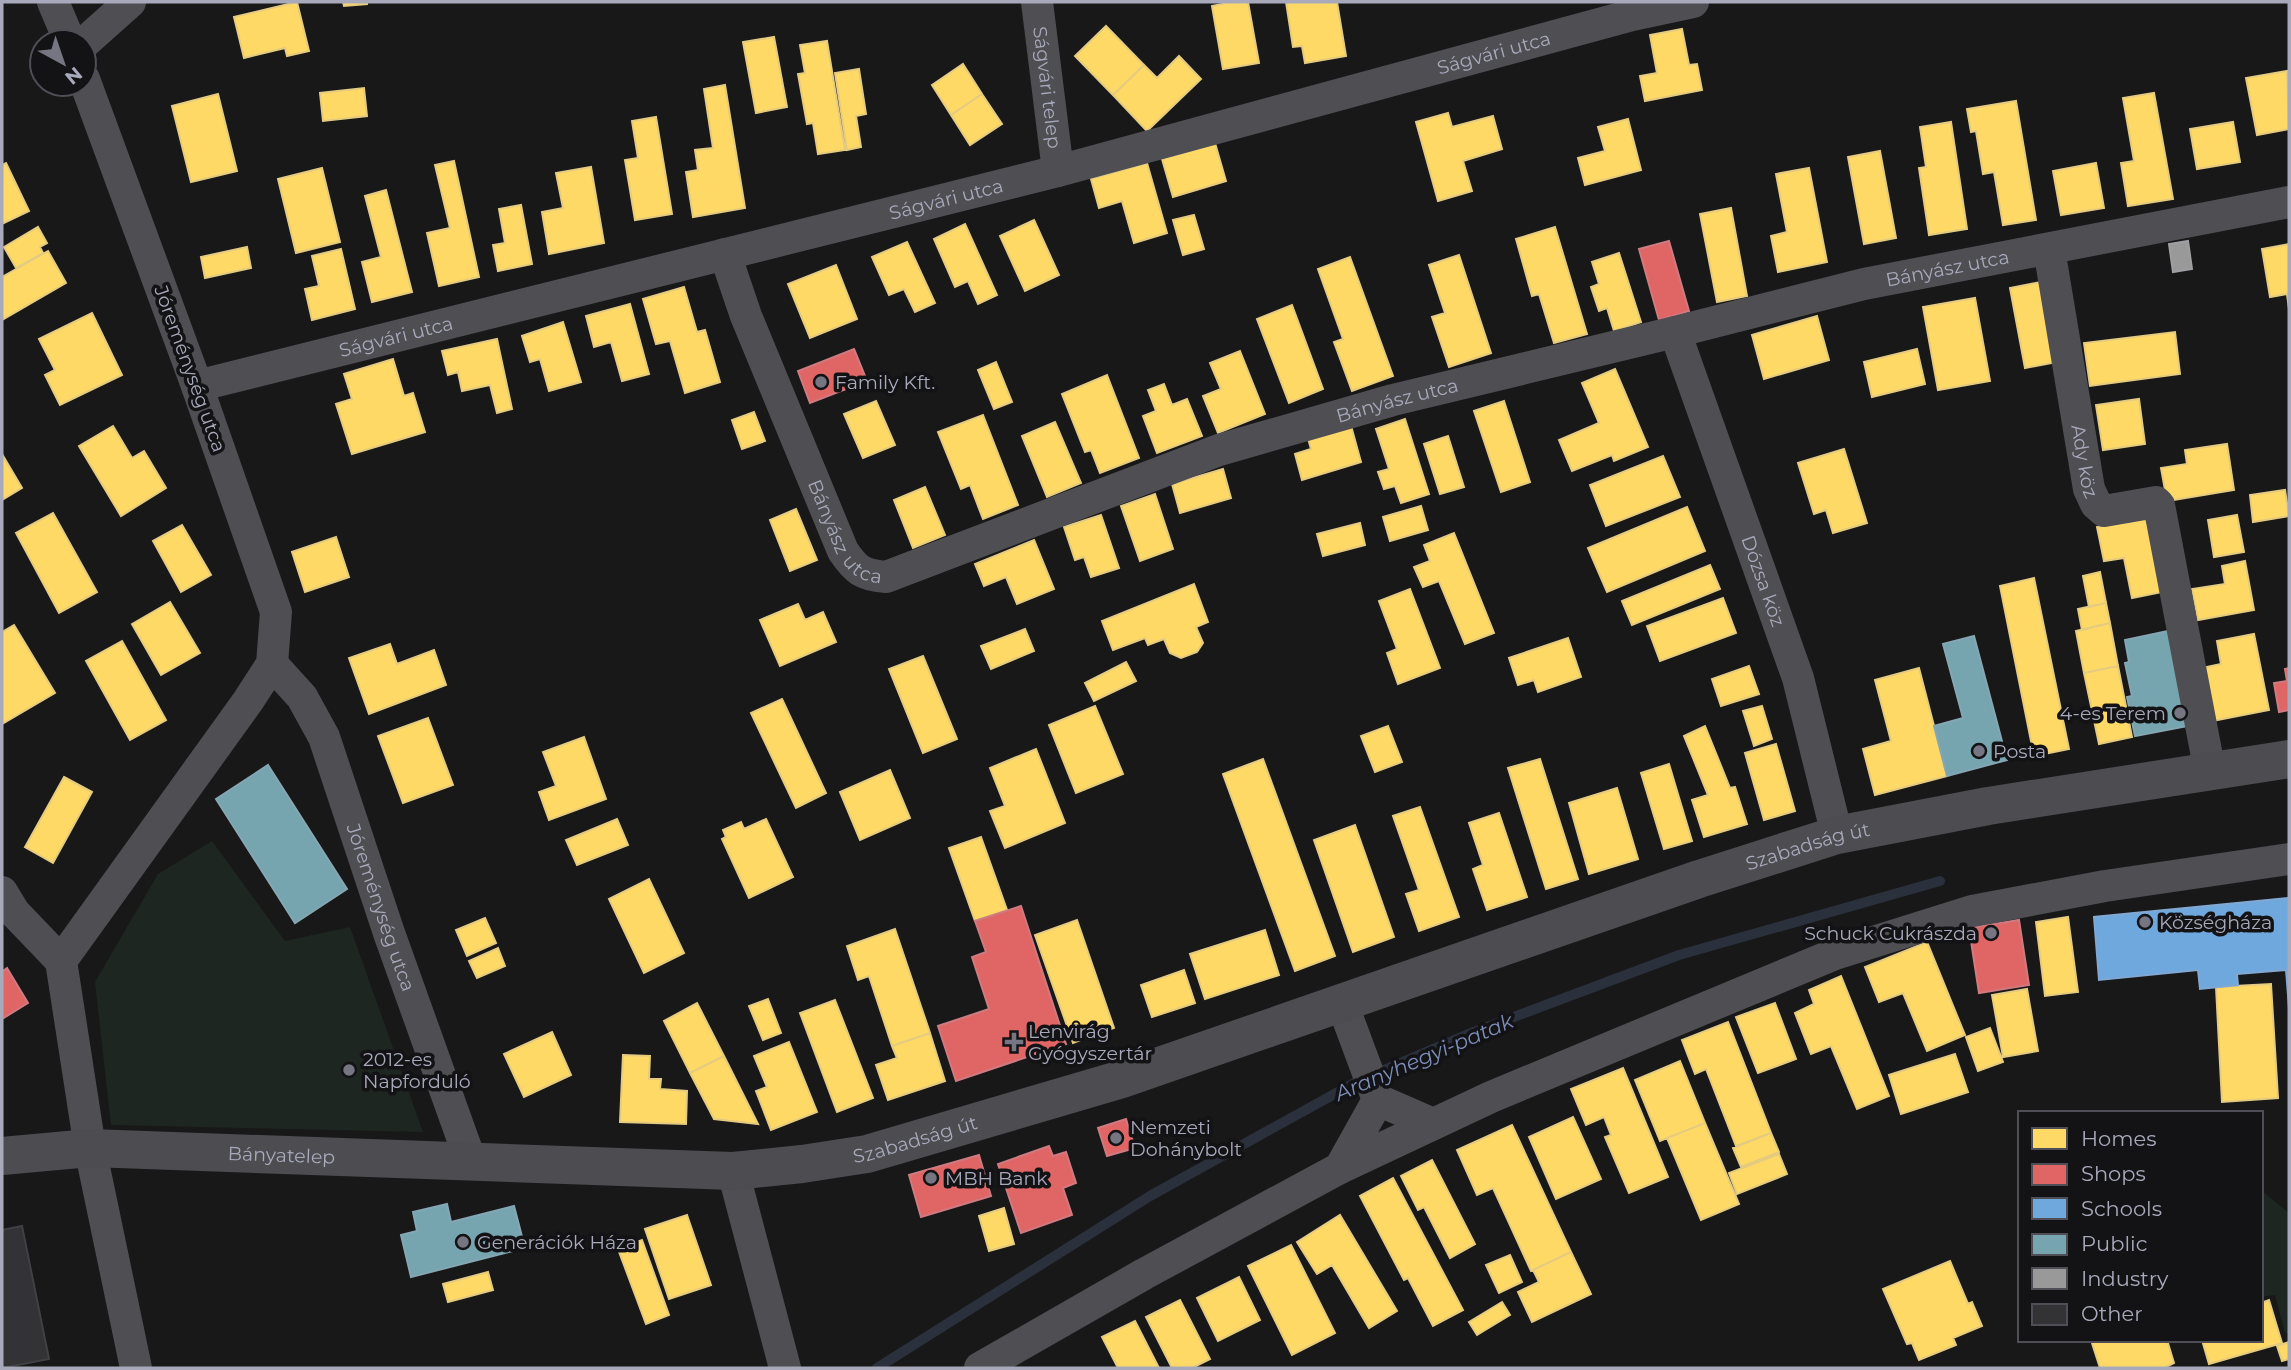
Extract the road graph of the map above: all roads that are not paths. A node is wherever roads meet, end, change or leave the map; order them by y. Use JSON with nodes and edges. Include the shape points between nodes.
{"nodes":[{"id":1,"x":53,"y":2,"type":"edge"},
{"id":2,"x":130,"y":2,"type":"edge"},
{"id":3,"x":1037,"y":2,"type":"edge"},
{"id":4,"x":1693,"y":2,"type":"edge"},
{"id":5,"x":64,"y":28,"type":"edge"},
{"id":6,"x":98,"y":31,"type":"edge"},
{"id":7,"x":91,"y":98,"type":"edge"},
{"id":8,"x":1058,"y":171,"type":"junction"},
{"id":9,"x":2289,"y":202,"type":"edge"},
{"id":10,"x":2049,"y":249,"type":"junction"},
{"id":11,"x":724,"y":254,"type":"junction"},
{"id":12,"x":1675,"y":332,"type":"junction"},
{"id":13,"x":197,"y":386,"type":"junction"},
{"id":14,"x":272,"y":664,"type":"junction"},
{"id":15,"x":2289,"y":759,"type":"edge"},
{"id":16,"x":2210,"y":772,"type":"junction"},
{"id":17,"x":1837,"y":835,"type":"junction"},
{"id":18,"x":2289,"y":859,"type":"edge"},
{"id":19,"x":2,"y":892,"type":"edge"},
{"id":20,"x":61,"y":961,"type":"junction"},
{"id":21,"x":1342,"y":1003,"type":"junction"},
{"id":22,"x":1376,"y":1095,"type":"junction"},
{"id":23,"x":1433,"y":1124,"type":"junction"},
{"id":24,"x":90,"y":1148,"type":"junction"},
{"id":25,"x":2,"y":1156,"type":"edge"},
{"id":26,"x":471,"y":1162,"type":"junction"},
{"id":27,"x":1340,"y":1168,"type":"junction"},
{"id":28,"x":733,"y":1171,"type":"junction"},
{"id":29,"x":136,"y":1368,"type":"edge"},
{"id":30,"x":785,"y":1368,"type":"edge"},
{"id":31,"x":980,"y":1368,"type":"edge"}],
"edges":[{"from":1,"to":5,"type":"street"},
{"from":2,"to":6,"type":"street"},
{"from":3,"to":8,"type":"street","name":"Ságvári telep"},
{"from":4,"to":8,"type":"street","name":"Ságvári utca"},
{"from":7,"to":13,"type":"street","name":"Jóreménység utca"},
{"from":8,"to":11,"type":"street","name":"Ságvári utca"},
{"from":9,"to":10,"type":"street","name":"Bányász utca"},
{"from":10,"to":12,"type":"street","name":"Bányász utca","via":[[1864,284]]},
{"from":10,"to":16,"type":"street","name":"Ady köz","via":[[2088,489],[2104,511],[2159,505]]},
{"from":11,"to":12,"type":"street","name":"Bányász utca","via":[[843,551],[868,575],[886,577],[1219,450],[1393,400]]},
{"from":11,"to":13,"type":"street","name":"Ságvári utca"},
{"from":12,"to":17,"type":"street","name":"Dózsa köz","via":[[1798,678]]},
{"from":13,"to":14,"type":"street","name":"Jóreménység utca","via":[[276,612]]},
{"from":14,"to":20,"type":"street","name":"Jóreménység utca"},
{"from":14,"to":26,"type":"street","name":"Jóreménység utca","via":[[302,697],[324,737],[388,933]]},
{"from":15,"to":16,"type":"main road","name":"Szabadság út"},
{"from":16,"to":17,"type":"main road","name":"Szabadság út"},
{"from":17,"to":21,"type":"main road","name":"Szabadság út"},
{"from":18,"to":23,"type":"street","via":[[1972,911],[1835,954]]},
{"from":19,"to":20,"type":"street","via":[[14,912]]},
{"from":20,"to":24,"type":"street"},
{"from":21,"to":22,"type":"street"},
{"from":21,"to":28,"type":"main road","name":"Szabadság út","via":[[1122,1079],[867,1154]]},
{"from":22,"to":23,"type":"street"},
{"from":22,"to":27,"type":"street"},
{"from":23,"to":27,"type":"street"},
{"from":24,"to":25,"type":"main road","name":"Bányatelep"},
{"from":24,"to":26,"type":"main road","name":"Bányatelep"},
{"from":24,"to":29,"type":"street"},
{"from":26,"to":28,"type":"main road","name":"Szabadság út"},
{"from":27,"to":31,"type":"street"},
{"from":28,"to":30,"type":"street"}]}
